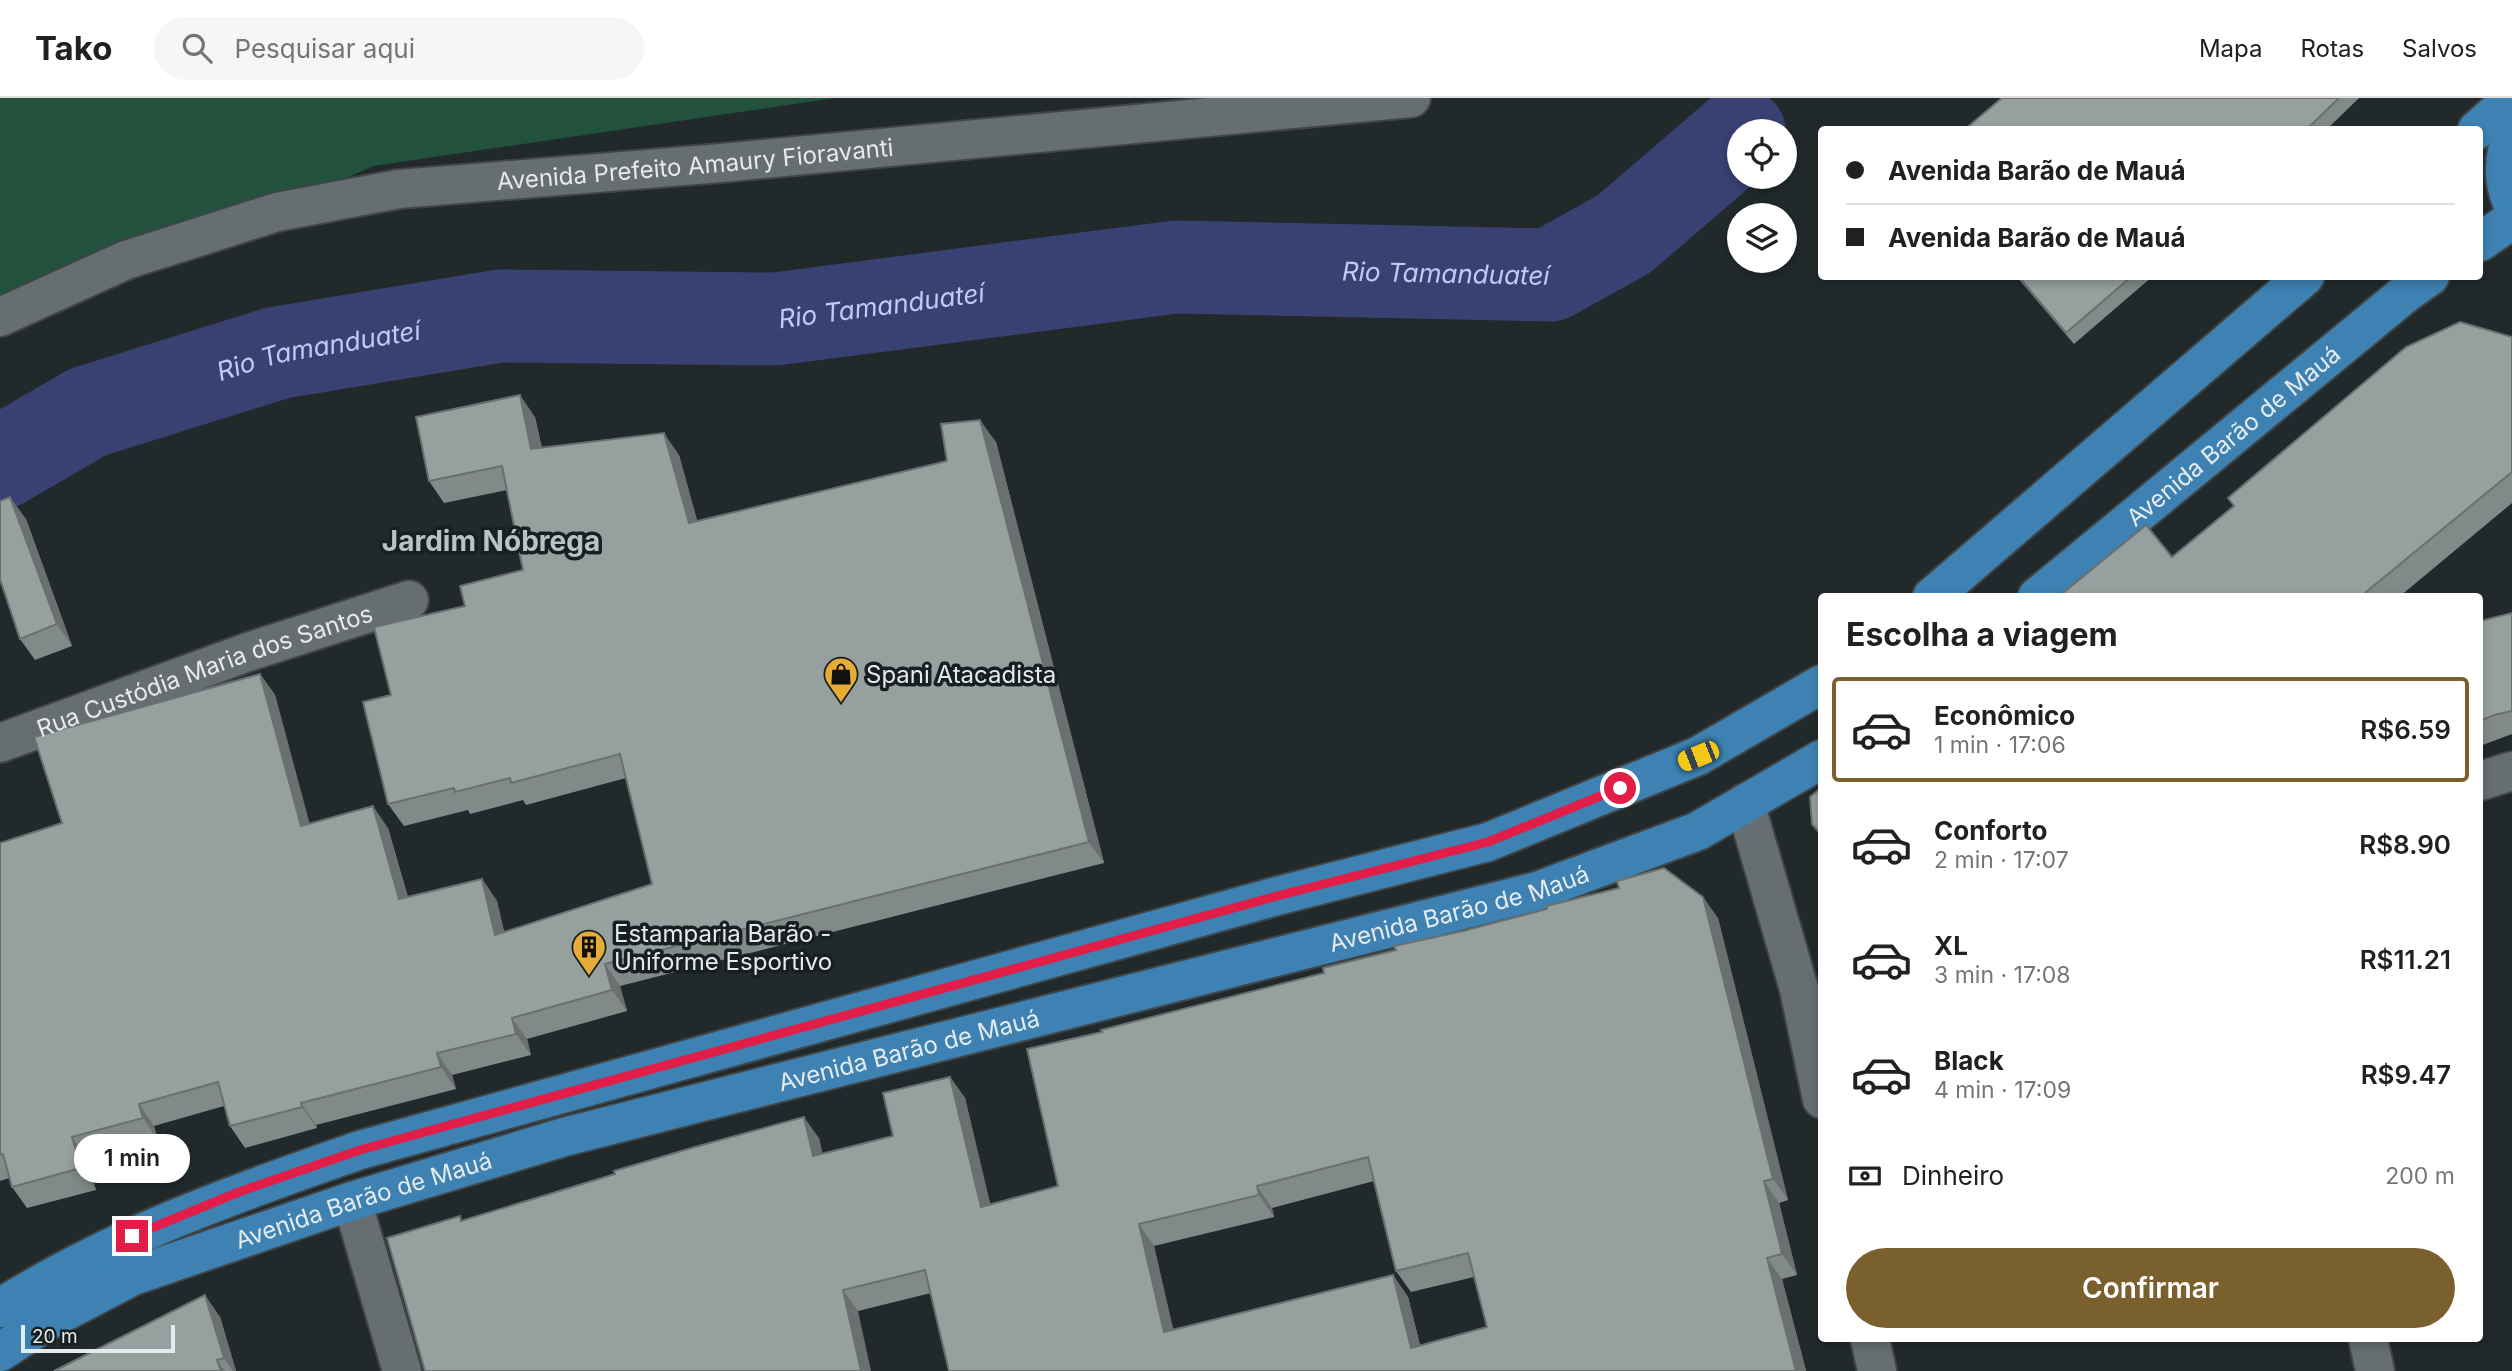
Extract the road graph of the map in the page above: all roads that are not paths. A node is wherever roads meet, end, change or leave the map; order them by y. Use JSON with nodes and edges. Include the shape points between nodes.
{"nodes":[{"id":1,"x":1411,"y":98,"type":"edge"},
{"id":2,"x":2512,"y":99,"type":"edge"},
{"id":3,"x":2482,"y":126,"type":"edge"},
{"id":4,"x":2512,"y":134,"type":"edge"},
{"id":5,"x":2512,"y":203,"type":"edge"},
{"id":6,"x":2512,"y":220,"type":"edge"},
{"id":7,"x":2483,"y":240,"type":"edge"},
{"id":8,"x":2300,"y":280,"type":"edge"},
{"id":9,"x":2424,"y":280,"type":"edge"},
{"id":10,"x":0,"y":317,"type":"edge"},
{"id":11,"x":1937,"y":593,"type":"edge"},
{"id":12,"x":2042,"y":593,"type":"edge"},
{"id":13,"x":409,"y":600,"type":"dead end"},
{"id":14,"x":1818,"y":686,"type":"edge"},
{"id":15,"x":0,"y":743,"type":"edge"},
{"id":16,"x":1818,"y":761,"type":"edge"},
{"id":17,"x":2512,"y":771,"type":"edge"},
{"id":18,"x":2483,"y":780,"type":"edge"},
{"id":19,"x":1745,"y":803,"type":"junction"},
{"id":20,"x":1811,"y":986,"type":"edge"},
{"id":21,"x":1818,"y":1058,"type":"edge"},
{"id":22,"x":352,"y":1201,"type":"junction"},
{"id":23,"x":0,"y":1308,"type":"edge"},
{"id":24,"x":1871,"y":1342,"type":"edge"},
{"id":25,"x":2369,"y":1342,"type":"edge"},
{"id":26,"x":0,"y":1352,"type":"edge"},
{"id":27,"x":402,"y":1371,"type":"edge"},
{"id":28,"x":1877,"y":1371,"type":"edge"},
{"id":29,"x":2375,"y":1371,"type":"edge"}],
"edges":[{"from":1,"to":10,"type":"street","name":"Avenida Prefeito Amaury Fioravanti","via":[[399,189],[277,212],[126,260]]},
{"from":2,"to":3,"type":"main road"},
{"from":4,"to":5,"type":"main road","via":[[2504,160],[2505,188]]},
{"from":6,"to":7,"type":"main road"},
{"from":8,"to":11,"type":"main road"},
{"from":9,"to":12,"type":"main road","name":"Avenida Barão de Mauá"},
{"from":13,"to":15,"type":"street","name":"Rua Custódia Maria dos Santos","via":[[248,652]]},
{"from":14,"to":23,"type":"main road","name":"Avenida Barão de Mauá","via":[[1698,756],[1488,842],[360,1150],[132,1236]]},
{"from":16,"to":19,"type":"main road","name":"Avenida Barão de Mauá"},
{"from":17,"to":18,"type":"street"},
{"from":19,"to":20,"type":"street"},
{"from":19,"to":22,"type":"main road","name":"Avenida Barão de Mauá","via":[[1698,831],[1537,891],[564,1137]]},
{"from":20,"to":21,"type":"street"},
{"from":22,"to":26,"type":"main road","name":"Avenida Barão de Mauá","via":[[133,1276]]},
{"from":22,"to":27,"type":"street"},
{"from":24,"to":28,"type":"street"},
{"from":25,"to":29,"type":"street"}]}
